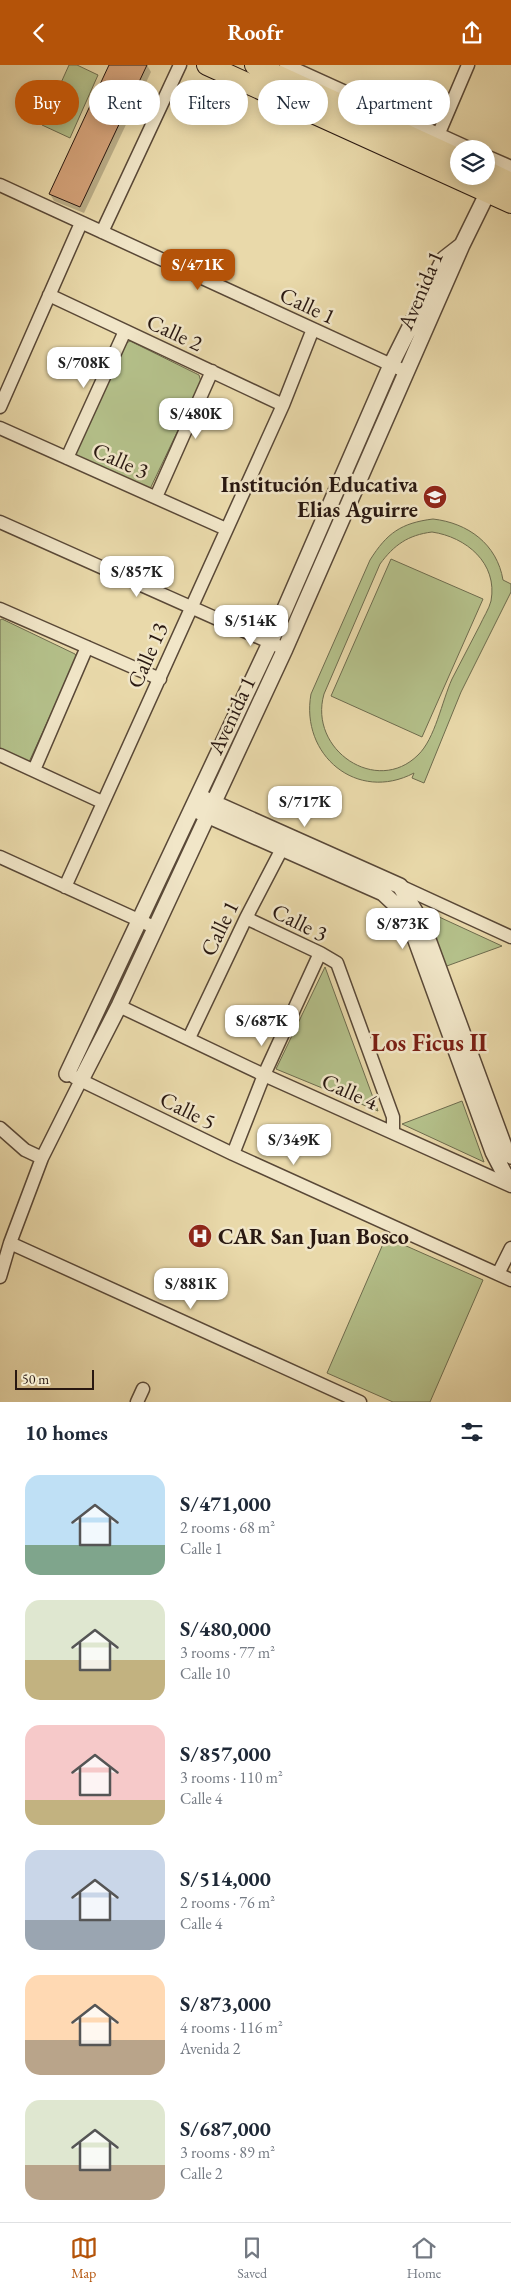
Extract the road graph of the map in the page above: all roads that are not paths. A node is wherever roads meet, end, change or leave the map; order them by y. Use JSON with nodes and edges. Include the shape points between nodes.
{"nodes":[{"id":1,"x":180,"y":65,"type":"edge"},
{"id":2,"x":207,"y":65,"type":"edge"},
{"id":3,"x":255,"y":65,"type":"edge"},
{"id":4,"x":286,"y":65,"type":"edge"},
{"id":5,"x":468,"y":65,"type":"edge"},
{"id":6,"x":436,"y":140,"type":"junction"},
{"id":7,"x":450,"y":144,"type":"edge"},
{"id":8,"x":410,"y":147,"type":"junction"},
{"id":9,"x":450,"y":152,"type":"edge"},
{"id":10,"x":495,"y":160,"type":"edge"},
{"id":11,"x":511,"y":167,"type":"edge"},
{"id":12,"x":495,"y":175,"type":"edge"},
{"id":13,"x":511,"y":183,"type":"edge"},
{"id":14,"x":0,"y":185,"type":"edge"},
{"id":15,"x":488,"y":192,"type":"junction"},
{"id":16,"x":511,"y":203,"type":"edge"},
{"id":17,"x":81,"y":223,"type":"junction"},
{"id":18,"x":102,"y":232,"type":"junction"},
{"id":19,"x":462,"y":245,"type":"junction"},
{"id":20,"x":49,"y":295,"type":"junction"},
{"id":21,"x":313,"y":329,"type":"junction"},
{"id":22,"x":125,"y":331,"type":"junction"},
{"id":23,"x":391,"y":365,"type":"junction"},
{"id":24,"x":212,"y":371,"type":"junction"},
{"id":25,"x":408,"y":373,"type":"junction"},
{"id":26,"x":283,"y":405,"type":"junction"},
{"id":27,"x":0,"y":407,"type":"edge"},
{"id":28,"x":0,"y":427,"type":"edge"},
{"id":29,"x":68,"y":458,"type":"junction"},
{"id":30,"x":156,"y":497,"type":"junction"},
{"id":31,"x":0,"y":522,"type":"edge"},
{"id":32,"x":226,"y":529,"type":"junction"},
{"id":33,"x":190,"y":606,"type":"junction"},
{"id":34,"x":0,"y":609,"type":"edge"},
{"id":35,"x":270,"y":643,"type":"junction"},
{"id":36,"x":87,"y":647,"type":"junction"},
{"id":37,"x":285,"y":649,"type":"junction"},
{"id":38,"x":160,"y":679,"type":"junction"},
{"id":39,"x":0,"y":755,"type":"edge"},
{"id":40,"x":34,"y":770,"type":"junction"},
{"id":41,"x":102,"y":801,"type":"junction"},
{"id":42,"x":195,"y":802,"type":"junction"},
{"id":43,"x":211,"y":810,"type":"junction"},
{"id":44,"x":285,"y":843,"type":"junction"},
{"id":45,"x":0,"y":857,"type":"edge"},
{"id":46,"x":400,"y":886,"type":"junction"},
{"id":47,"x":65,"y":887,"type":"junction"},
{"id":48,"x":246,"y":918,"type":"junction"},
{"id":49,"x":140,"y":920,"type":"junction"},
{"id":50,"x":156,"y":928,"type":"junction"},
{"id":51,"x":511,"y":937,"type":"edge"},
{"id":52,"x":320,"y":953,"type":"junction"},
{"id":53,"x":119,"y":1006,"type":"junction"},
{"id":54,"x":189,"y":1038,"type":"junction"},
{"id":55,"x":264,"y":1075,"type":"junction"},
{"id":56,"x":74,"y":1077,"type":"junction"},
{"id":57,"x":0,"y":1129,"type":"edge"},
{"id":58,"x":393,"y":1132,"type":"junction"},
{"id":59,"x":232,"y":1154,"type":"junction"},
{"id":60,"x":511,"y":1156,"type":"edge"},
{"id":61,"x":42,"y":1158,"type":"junction"},
{"id":62,"x":511,"y":1181,"type":"edge"},
{"id":63,"x":511,"y":1186,"type":"edge"},
{"id":64,"x":10,"y":1243,"type":"junction"},
{"id":65,"x":511,"y":1248,"type":"edge"},
{"id":66,"x":498,"y":1274,"type":"junction"},
{"id":67,"x":0,"y":1277,"type":"edge"},
{"id":68,"x":511,"y":1280,"type":"edge"},
{"id":69,"x":143,"y":1389,"type":"dead end"},
{"id":70,"x":137,"y":1402,"type":"edge"},
{"id":71,"x":360,"y":1402,"type":"edge"}],
"edges":[{"from":1,"to":18,"type":"street"},
{"from":2,"to":8,"type":"main road"},
{"from":3,"to":8,"type":"main road"},
{"from":4,"to":6,"type":"street"},
{"from":5,"to":6,"type":"street"},
{"from":6,"to":7,"type":"street"},
{"from":6,"to":8,"type":"main road"},
{"from":6,"to":9,"type":"main road"},
{"from":8,"to":15,"type":"main road"},
{"from":10,"to":11,"type":"street"},
{"from":12,"to":13,"type":"main road"},
{"from":14,"to":17,"type":"street","name":"Calle 1"},
{"from":15,"to":16,"type":"main road"},
{"from":15,"to":19,"type":"street"},
{"from":17,"to":18,"type":"street","name":"Calle 1"},
{"from":17,"to":20,"type":"street"},
{"from":18,"to":21,"type":"street","name":"Calle 1"},
{"from":19,"to":23,"type":"street","name":"Avenida 1","via":[[444,259]]},
{"from":19,"to":25,"type":"street","name":"Avenida 1"},
{"from":20,"to":22,"type":"street","name":"Calle 2"},
{"from":20,"to":27,"type":"street"},
{"from":21,"to":23,"type":"street","name":"Calle 1"},
{"from":21,"to":26,"type":"street","name":"Calle 13"},
{"from":22,"to":24,"type":"street","name":"Calle 2"},
{"from":22,"to":29,"type":"street"},
{"from":23,"to":25,"type":"street","name":"Calle 1"},
{"from":23,"to":35,"type":"street","name":"Avenida 1"},
{"from":24,"to":26,"type":"street","name":"Calle 2"},
{"from":24,"to":30,"type":"street"},
{"from":25,"to":37,"type":"street","name":"Avenida 1"},
{"from":26,"to":32,"type":"street","name":"Calle 13"},
{"from":28,"to":29,"type":"street","name":"Calle 3"},
{"from":29,"to":30,"type":"street","name":"Calle 3"},
{"from":30,"to":32,"type":"street","name":"Calle 3"},
{"from":31,"to":33,"type":"street"},
{"from":32,"to":33,"type":"street","name":"Calle 13"},
{"from":33,"to":35,"type":"street"},
{"from":33,"to":38,"type":"street","name":"Calle 13"},
{"from":34,"to":36,"type":"street"},
{"from":35,"to":37,"type":"street"},
{"from":35,"to":42,"type":"street","name":"Avenida 1"},
{"from":36,"to":38,"type":"street"},
{"from":36,"to":40,"type":"street"},
{"from":37,"to":43,"type":"street","name":"Avenida 1"},
{"from":38,"to":41,"type":"street","name":"Calle 13"},
{"from":39,"to":40,"type":"street"},
{"from":40,"to":41,"type":"street"},
{"from":41,"to":47,"type":"street","name":"Calle 13"},
{"from":42,"to":43,"type":"street"},
{"from":42,"to":49,"type":"street","name":"Avenida 1"},
{"from":43,"to":44,"type":"street"},
{"from":43,"to":50,"type":"street","name":"Avenida 1"},
{"from":44,"to":46,"type":"street"},
{"from":44,"to":48,"type":"street","name":"Calle 1"},
{"from":44,"to":62,"type":"street","via":[[383,893],[399,908],[411,927],[493,1151]]},
{"from":45,"to":47,"type":"street"},
{"from":46,"to":51,"type":"street"},
{"from":46,"to":60,"type":"street","via":[[422,923],[504,1146]]},
{"from":47,"to":49,"type":"street"},
{"from":48,"to":52,"type":"street","name":"Calle 3"},
{"from":48,"to":54,"type":"street","name":"Calle 1"},
{"from":49,"to":50,"type":"street"},
{"from":49,"to":56,"type":"street","name":"Avenida 1"},
{"from":50,"to":53,"type":"street","name":"Avenida 1"},
{"from":52,"to":55,"type":"street"},
{"from":52,"to":58,"type":"street","name":"Calle 3","via":[[337,963],[342,974],[393,1117]]},
{"from":53,"to":54,"type":"street","name":"Calle 4"},
{"from":53,"to":56,"type":"street","name":"Avenida 1"},
{"from":54,"to":55,"type":"street","name":"Calle 4"},
{"from":55,"to":58,"type":"street","name":"Calle 4"},
{"from":55,"to":59,"type":"street"},
{"from":56,"to":59,"type":"street","name":"Calle 5"},
{"from":56,"to":61,"type":"street"},
{"from":57,"to":61,"type":"street"},
{"from":58,"to":63,"type":"street","name":"Calle 4"},
{"from":59,"to":66,"type":"street","name":"Calle 5"},
{"from":61,"to":64,"type":"street"},
{"from":64,"to":67,"type":"street"},
{"from":64,"to":71,"type":"street"},
{"from":65,"to":66,"type":"street"},
{"from":66,"to":68,"type":"street","name":"Calle 5"},
{"from":69,"to":70,"type":"street"}]}
